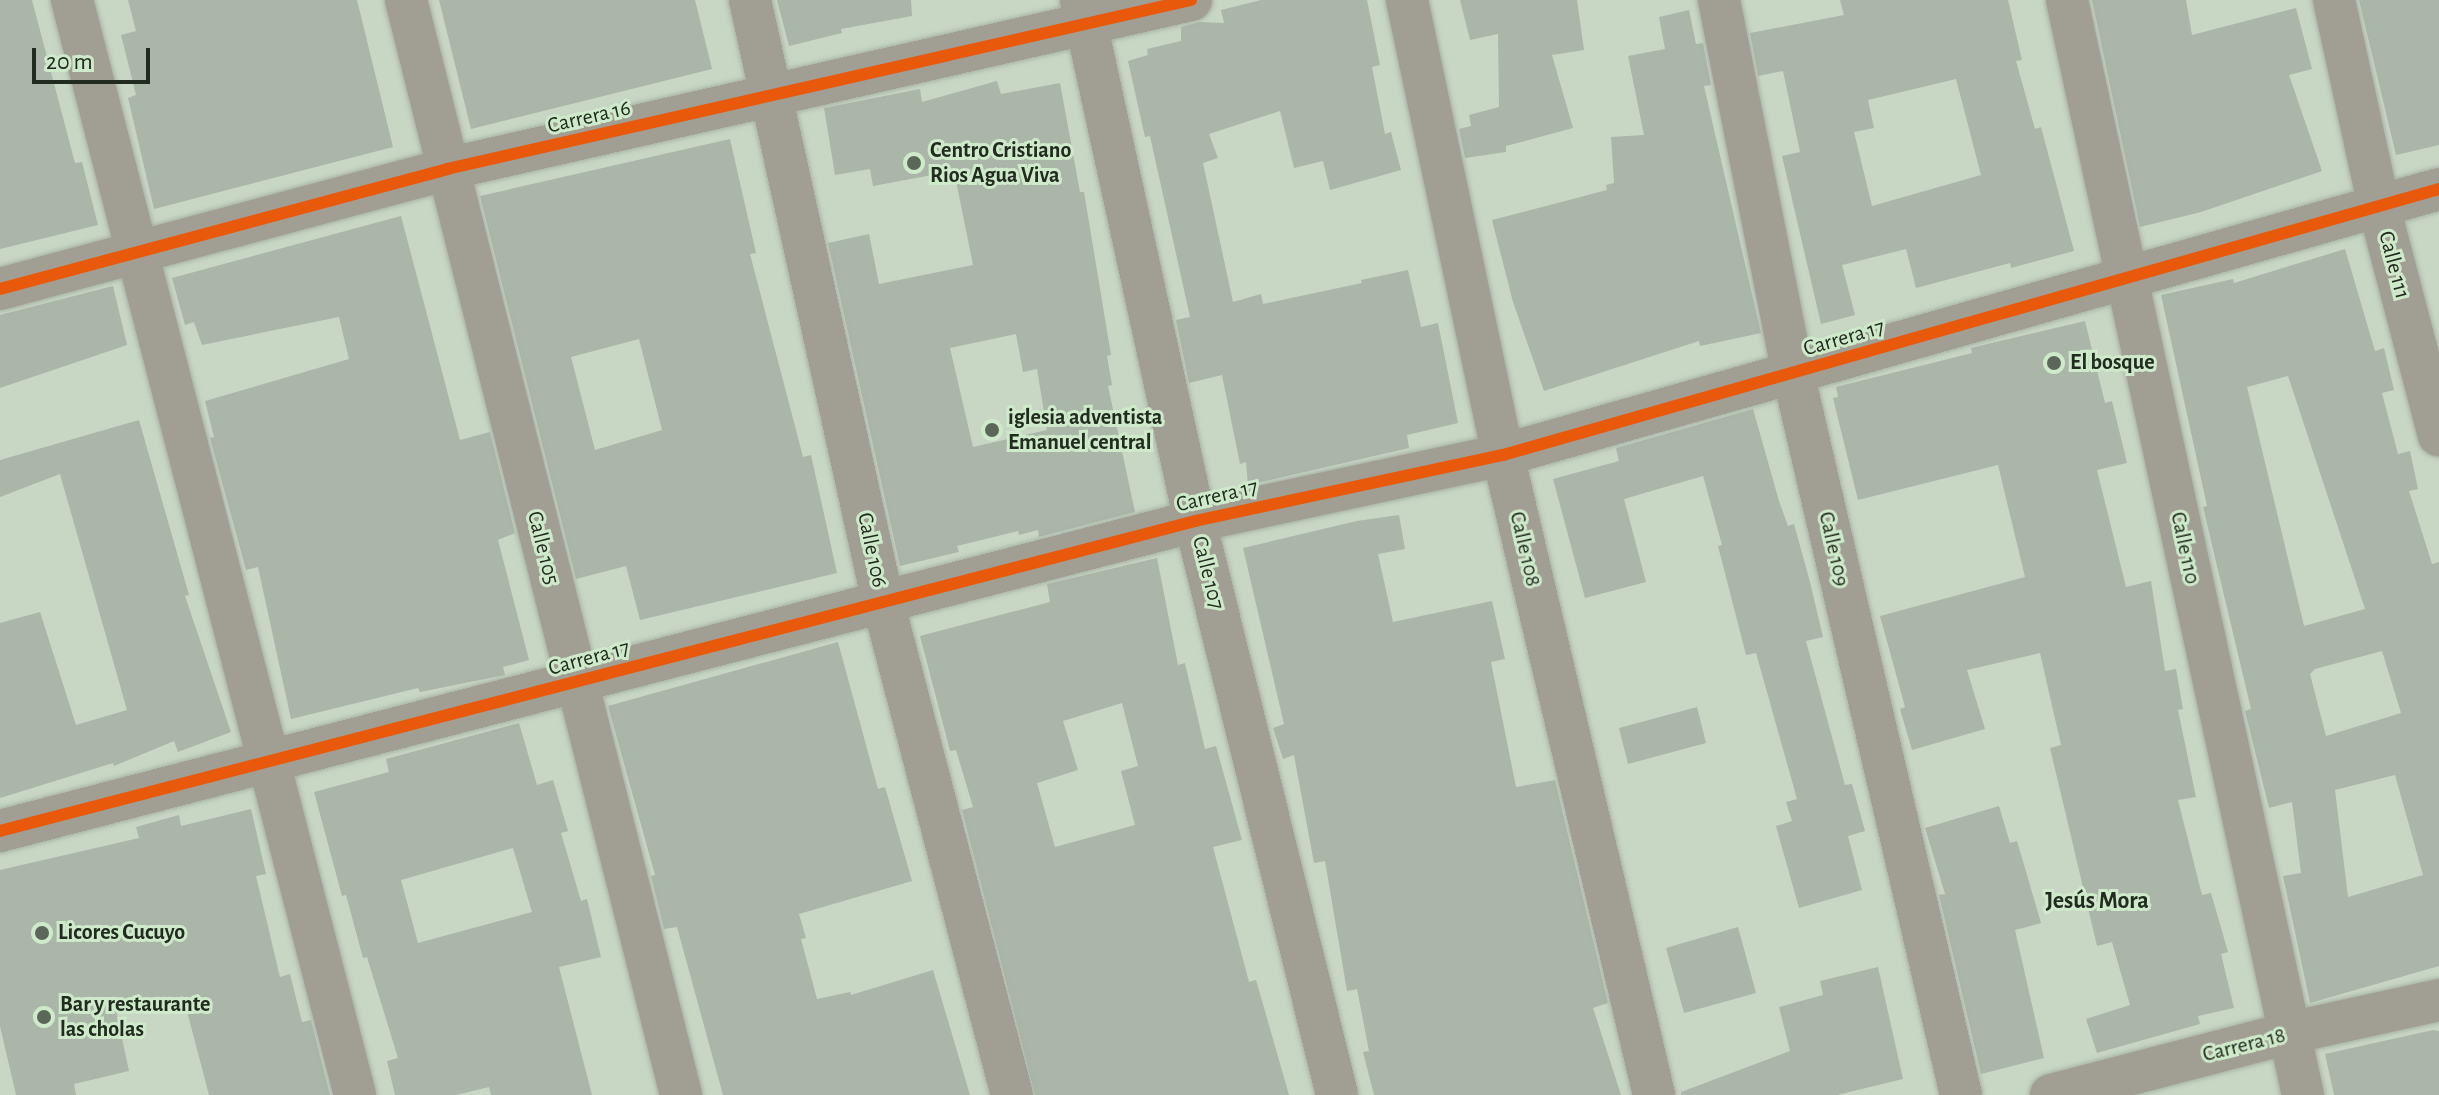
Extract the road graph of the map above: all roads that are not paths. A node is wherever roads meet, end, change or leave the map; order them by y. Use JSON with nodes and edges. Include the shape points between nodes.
{"nodes":[{"id":1,"x":72,"y":0,"type":"edge"},
{"id":2,"x":406,"y":0,"type":"edge"},
{"id":3,"x":750,"y":0,"type":"edge"},
{"id":4,"x":1191,"y":0,"type":"edge"},
{"id":5,"x":1407,"y":0,"type":"edge"},
{"id":6,"x":1719,"y":0,"type":"edge"},
{"id":7,"x":2067,"y":0,"type":"edge"},
{"id":8,"x":2334,"y":0,"type":"edge"},
{"id":9,"x":1084,"y":13,"type":"edge"},
{"id":10,"x":772,"y":97,"type":"junction"},
{"id":11,"x":447,"y":169,"type":"junction"},
{"id":12,"x":2439,"y":189,"type":"edge"},
{"id":13,"x":2379,"y":207,"type":"junction"},
{"id":14,"x":137,"y":252,"type":"junction"},
{"id":15,"x":2127,"y":278,"type":"junction"},
{"id":16,"x":0,"y":289,"type":"edge"},
{"id":17,"x":1793,"y":373,"type":"junction"},
{"id":18,"x":2439,"y":435,"type":"edge"},
{"id":19,"x":1503,"y":455,"type":"junction"},
{"id":20,"x":1195,"y":521,"type":"junction"},
{"id":21,"x":883,"y":602,"type":"junction"},
{"id":22,"x":577,"y":682,"type":"junction"},
{"id":23,"x":269,"y":762,"type":"junction"},
{"id":24,"x":0,"y":831,"type":"edge"},
{"id":25,"x":2439,"y":1000,"type":"edge"},
{"id":26,"x":2289,"y":1033,"type":"junction"},
{"id":27,"x":355,"y":1095,"type":"edge"},
{"id":28,"x":681,"y":1095,"type":"edge"},
{"id":29,"x":1012,"y":1095,"type":"edge"},
{"id":30,"x":1337,"y":1095,"type":"edge"},
{"id":31,"x":1654,"y":1095,"type":"edge"},
{"id":32,"x":1961,"y":1095,"type":"edge"},
{"id":33,"x":2051,"y":1095,"type":"edge"},
{"id":34,"x":2303,"y":1095,"type":"edge"}],
"edges":[{"from":1,"to":14,"type":"street"},
{"from":2,"to":11,"type":"street","name":"Calle 105"},
{"from":3,"to":10,"type":"street","name":"Calle 106"},
{"from":4,"to":9,"type":"street","name":"Carrera 16"},
{"from":5,"to":19,"type":"street","name":"Calle 108"},
{"from":6,"to":17,"type":"street","name":"Calle 109"},
{"from":7,"to":15,"type":"street","name":"Calle 110"},
{"from":8,"to":13,"type":"street","name":"Calle 111"},
{"from":9,"to":10,"type":"street","name":"Carrera 16"},
{"from":9,"to":20,"type":"street","name":"Calle 107"},
{"from":10,"to":11,"type":"street","name":"Carrera 16"},
{"from":10,"to":21,"type":"street","name":"Calle 106"},
{"from":11,"to":14,"type":"street","name":"Carrera 16"},
{"from":11,"to":22,"type":"street","name":"Calle 105"},
{"from":12,"to":13,"type":"street","name":"Carrera 17"},
{"from":13,"to":15,"type":"street","name":"Carrera 17"},
{"from":13,"to":18,"type":"street","name":"Calle 111"},
{"from":14,"to":16,"type":"street","name":"Carrera 16"},
{"from":14,"to":23,"type":"street"},
{"from":15,"to":17,"type":"street","name":"Carrera 17"},
{"from":15,"to":26,"type":"street","name":"Calle 110"},
{"from":17,"to":19,"type":"street","name":"Carrera 17"},
{"from":17,"to":32,"type":"street","name":"Calle 109"},
{"from":19,"to":20,"type":"street","name":"Carrera 17"},
{"from":19,"to":31,"type":"street","name":"Calle 108"},
{"from":20,"to":21,"type":"street","name":"Carrera 17"},
{"from":20,"to":30,"type":"street","name":"Calle 107"},
{"from":21,"to":22,"type":"street","name":"Carrera 17"},
{"from":21,"to":29,"type":"street","name":"Calle 106"},
{"from":22,"to":23,"type":"street","name":"Carrera 17"},
{"from":22,"to":28,"type":"street","name":"Calle 105"},
{"from":23,"to":24,"type":"street","name":"Carrera 17"},
{"from":23,"to":27,"type":"street"},
{"from":25,"to":26,"type":"street","name":"Carrera 18"},
{"from":26,"to":33,"type":"street","name":"Carrera 18"},
{"from":26,"to":34,"type":"street","name":"Calle 110"}]}
